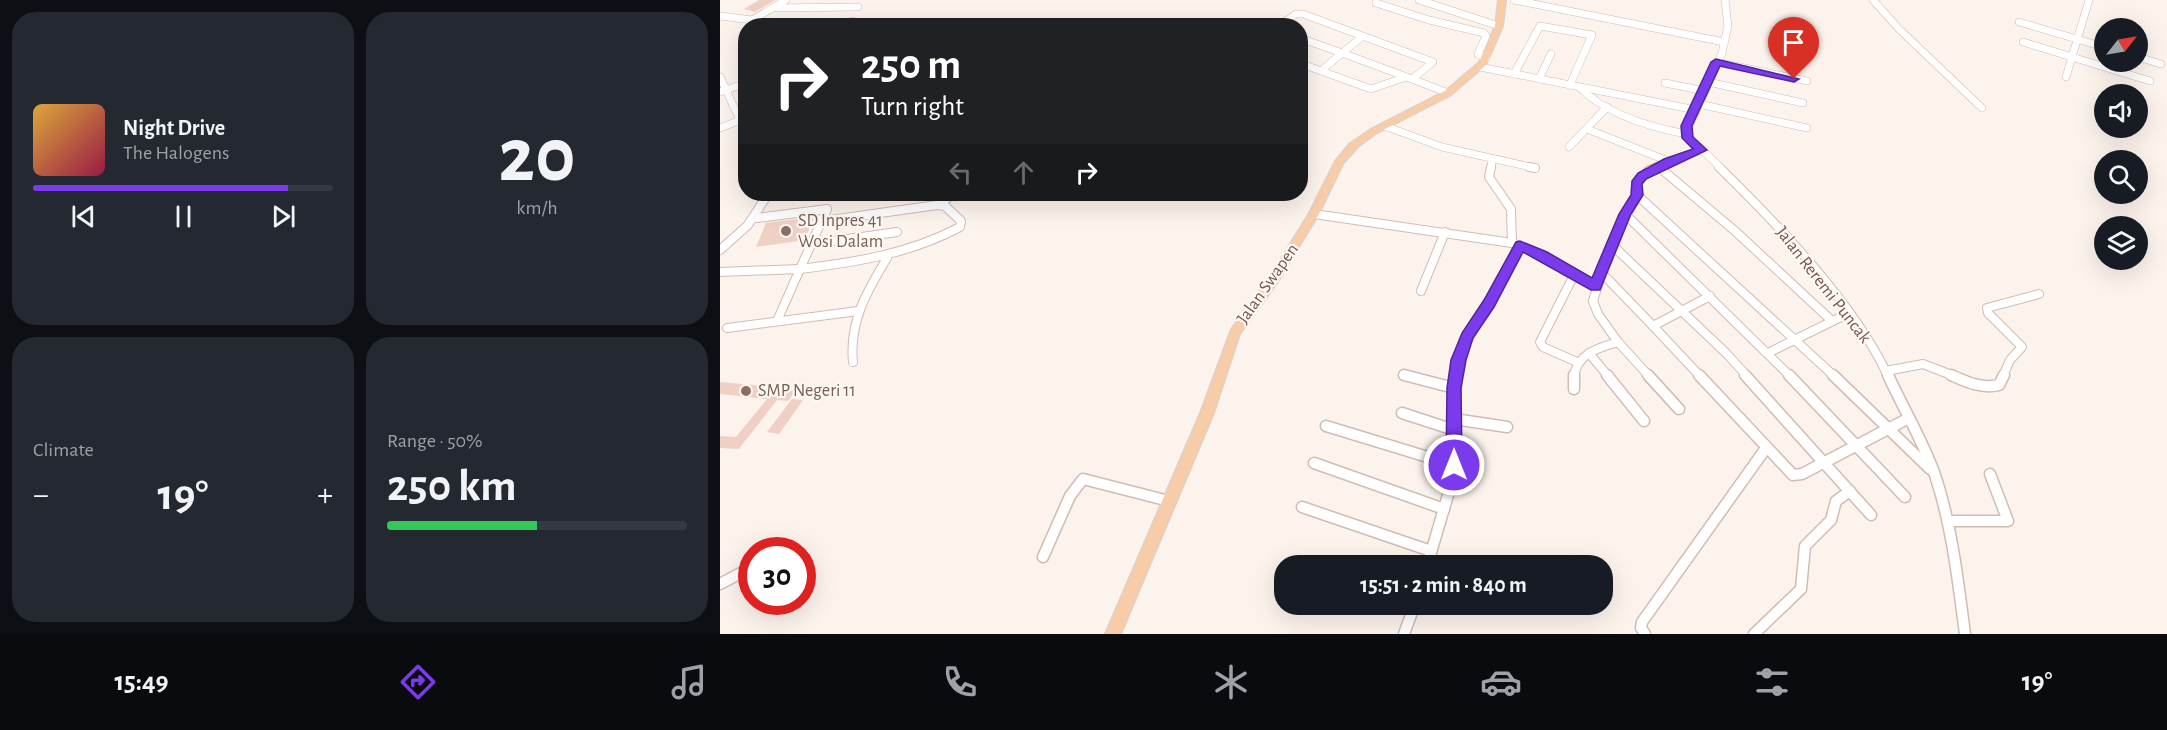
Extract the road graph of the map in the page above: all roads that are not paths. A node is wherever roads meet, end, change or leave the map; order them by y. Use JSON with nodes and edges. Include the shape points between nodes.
{"nodes":[{"id":1,"x":786,"y":0,"type":"edge"},
{"id":2,"x":1419,"y":0,"type":"edge"},
{"id":3,"x":1502,"y":0,"type":"edge"},
{"id":4,"x":1514,"y":0,"type":"edge"},
{"id":5,"x":1725,"y":0,"type":"edge"},
{"id":6,"x":1873,"y":0,"type":"edge"},
{"id":7,"x":2089,"y":0,"type":"edge"},
{"id":8,"x":1428,"y":1,"type":"edge"},
{"id":9,"x":1376,"y":3,"type":"dead end"},
{"id":10,"x":772,"y":8,"type":"junction"},
{"id":11,"x":858,"y":8,"type":"dead end"},
{"id":12,"x":720,"y":16,"type":"edge"},
{"id":13,"x":760,"y":18,"type":"edge"},
{"id":14,"x":1292,"y":18,"type":"edge"},
{"id":15,"x":738,"y":20,"type":"edge"},
{"id":16,"x":2019,"y":22,"type":"dead end"},
{"id":17,"x":1499,"y":26,"type":"junction"},
{"id":18,"x":1362,"y":37,"type":"junction"},
{"id":19,"x":2077,"y":39,"type":"junction"},
{"id":20,"x":1308,"y":41,"type":"edge"},
{"id":21,"x":1724,"y":42,"type":"junction"},
{"id":22,"x":2023,"y":42,"type":"dead end"},
{"id":23,"x":2094,"y":44,"type":"edge"},
{"id":24,"x":1342,"y":53,"type":"junction"},
{"id":25,"x":1551,"y":54,"type":"dead end"},
{"id":26,"x":2072,"y":57,"type":"junction"},
{"id":27,"x":2148,"y":60,"type":"edge"},
{"id":28,"x":1716,"y":62,"type":"junction"},
{"id":29,"x":1483,"y":63,"type":"junction"},
{"id":30,"x":2161,"y":64,"type":"dead end"},
{"id":31,"x":1308,"y":66,"type":"edge"},
{"id":32,"x":1321,"y":71,"type":"junction"},
{"id":33,"x":1514,"y":74,"type":"junction"},
{"id":34,"x":720,"y":77,"type":"edge"},
{"id":35,"x":2066,"y":77,"type":"dead end"},
{"id":36,"x":1409,"y":78,"type":"junction"},
{"id":37,"x":1539,"y":79,"type":"junction"},
{"id":38,"x":1808,"y":81,"type":"dead end"},
{"id":39,"x":2150,"y":81,"type":"dead end"},
{"id":40,"x":1665,"y":83,"type":"dead end"},
{"id":41,"x":1570,"y":84,"type":"junction"},
{"id":42,"x":738,"y":86,"type":"edge"},
{"id":43,"x":1579,"y":87,"type":"junction"},
{"id":44,"x":1706,"y":87,"type":"junction"},
{"id":45,"x":723,"y":91,"type":"edge"},
{"id":46,"x":1448,"y":93,"type":"junction"},
{"id":47,"x":1803,"y":103,"type":"dead end"},
{"id":48,"x":1607,"y":107,"type":"junction"},
{"id":49,"x":1697,"y":107,"type":"junction"},
{"id":50,"x":1982,"y":108,"type":"dead end"},
{"id":51,"x":738,"y":112,"type":"edge"},
{"id":52,"x":738,"y":121,"type":"edge"},
{"id":53,"x":1385,"y":126,"type":"junction"},
{"id":54,"x":720,"y":128,"type":"edge"},
{"id":55,"x":1807,"y":128,"type":"dead end"},
{"id":56,"x":1587,"y":129,"type":"junction"},
{"id":57,"x":1686,"y":134,"type":"junction"},
{"id":58,"x":1569,"y":147,"type":"dead end"},
{"id":59,"x":1701,"y":150,"type":"junction"},
{"id":60,"x":1492,"y":160,"type":"junction"},
{"id":61,"x":1668,"y":161,"type":"junction"},
{"id":62,"x":1658,"y":166,"type":"junction"},
{"id":63,"x":1535,"y":168,"type":"dead end"},
{"id":64,"x":1637,"y":195,"type":"junction"},
{"id":65,"x":765,"y":201,"type":"edge"},
{"id":66,"x":943,"y":201,"type":"edge"},
{"id":67,"x":937,"y":205,"type":"junction"},
{"id":68,"x":1314,"y":214,"type":"junction"},
{"id":69,"x":1625,"y":214,"type":"junction"},
{"id":70,"x":757,"y":218,"type":"junction"},
{"id":71,"x":823,"y":221,"type":"junction"},
{"id":72,"x":897,"y":232,"type":"dead end"},
{"id":73,"x":1445,"y":232,"type":"junction"},
{"id":74,"x":812,"y":244,"type":"junction"},
{"id":75,"x":1516,"y":244,"type":"junction"},
{"id":76,"x":1611,"y":244,"type":"junction"},
{"id":77,"x":720,"y":250,"type":"edge"},
{"id":78,"x":887,"y":258,"type":"junction"},
{"id":79,"x":800,"y":269,"type":"junction"},
{"id":80,"x":720,"y":272,"type":"edge"},
{"id":81,"x":1601,"y":272,"type":"junction"},
{"id":82,"x":1574,"y":275,"type":"junction"},
{"id":83,"x":1596,"y":286,"type":"junction"},
{"id":84,"x":1421,"y":291,"type":"dead end"},
{"id":85,"x":2039,"y":294,"type":"dead end"},
{"id":86,"x":1710,"y":296,"type":"junction"},
{"id":87,"x":858,"y":311,"type":"junction"},
{"id":88,"x":1683,"y":312,"type":"junction"},
{"id":89,"x":1849,"y":313,"type":"junction"},
{"id":90,"x":777,"y":321,"type":"junction"},
{"id":91,"x":1832,"y":321,"type":"junction"},
{"id":92,"x":1653,"y":326,"type":"junction"},
{"id":93,"x":727,"y":328,"type":"dead end"},
{"id":94,"x":1796,"y":339,"type":"junction"},
{"id":95,"x":1618,"y":342,"type":"junction"},
{"id":96,"x":1768,"y":352,"type":"junction"},
{"id":97,"x":1589,"y":353,"type":"junction"},
{"id":98,"x":853,"y":362,"type":"dead end"},
{"id":99,"x":1577,"y":362,"type":"junction"},
{"id":100,"x":1886,"y":371,"type":"junction"},
{"id":101,"x":1404,"y":375,"type":"dead end"},
{"id":102,"x":1454,"y":388,"type":"junction"},
{"id":103,"x":1574,"y":389,"type":"dead end"},
{"id":104,"x":1679,"y":409,"type":"dead end"},
{"id":105,"x":1402,"y":413,"type":"dead end"},
{"id":106,"x":1909,"y":418,"type":"junction"},
{"id":107,"x":1644,"y":421,"type":"dead end"},
{"id":108,"x":1454,"y":424,"type":"junction"},
{"id":109,"x":1326,"y":426,"type":"dead end"},
{"id":110,"x":1507,"y":427,"type":"dead end"},
{"id":111,"x":1888,"y":429,"type":"junction"},
{"id":112,"x":1857,"y":446,"type":"junction"},
{"id":113,"x":1766,"y":448,"type":"junction"},
{"id":114,"x":1824,"y":462,"type":"junction"},
{"id":115,"x":1314,"y":463,"type":"dead end"},
{"id":116,"x":1454,"y":465,"type":"junction"},
{"id":117,"x":1934,"y":472,"type":"junction"},
{"id":118,"x":1990,"y":474,"type":"dead end"},
{"id":119,"x":1850,"y":491,"type":"junction"},
{"id":120,"x":1905,"y":497,"type":"dead end"},
{"id":121,"x":1169,"y":501,"type":"junction"},
{"id":122,"x":1302,"y":507,"type":"dead end"},
{"id":123,"x":1444,"y":508,"type":"junction"},
{"id":124,"x":1871,"y":515,"type":"dead end"},
{"id":125,"x":1948,"y":521,"type":"junction"},
{"id":126,"x":1431,"y":551,"type":"junction"},
{"id":127,"x":1430,"y":555,"type":"edge"},
{"id":128,"x":1043,"y":557,"type":"dead end"},
{"id":129,"x":738,"y":574,"type":"edge"},
{"id":130,"x":720,"y":584,"type":"edge"},
{"id":131,"x":1411,"y":615,"type":"edge"},
{"id":132,"x":1113,"y":634,"type":"edge"},
{"id":133,"x":1404,"y":634,"type":"edge"},
{"id":134,"x":1645,"y":634,"type":"edge"},
{"id":135,"x":1754,"y":634,"type":"edge"},
{"id":136,"x":1965,"y":634,"type":"edge"}],
"edges":[{"from":1,"to":10,"type":"street"},
{"from":2,"to":8,"type":"street"},
{"from":3,"to":17,"type":"main road","name":"Jalan Swapen"},
{"from":4,"to":21,"type":"street"},
{"from":5,"to":21,"type":"street","via":[[1729,16]]},
{"from":6,"to":50,"type":"street"},
{"from":7,"to":19,"type":"street"},
{"from":8,"to":17,"type":"street"},
{"from":9,"to":29,"type":"street","via":[[1484,33],[1478,54]]},
{"from":10,"to":11,"type":"street"},
{"from":10,"to":13,"type":"street"},
{"from":12,"to":15,"type":"street"},
{"from":14,"to":18,"type":"street","via":[[1300,13]]},
{"from":16,"to":19,"type":"street"},
{"from":17,"to":29,"type":"main road","name":"Jalan Swapen"},
{"from":18,"to":24,"type":"street"},
{"from":18,"to":36,"type":"street","via":[[1432,60]]},
{"from":19,"to":23,"type":"street"},
{"from":19,"to":26,"type":"street"},
{"from":20,"to":24,"type":"street"},
{"from":21,"to":28,"type":"street"},
{"from":22,"to":26,"type":"street"},
{"from":24,"to":32,"type":"street"},
{"from":24,"to":36,"type":"street"},
{"from":25,"to":37,"type":"street"},
{"from":26,"to":35,"type":"street"},
{"from":26,"to":39,"type":"street"},
{"from":27,"to":30,"type":"street"},
{"from":28,"to":38,"type":"street"},
{"from":28,"to":44,"type":"street"},
{"from":29,"to":33,"type":"street"},
{"from":29,"to":46,"type":"main road","name":"Jalan Swapen"},
{"from":31,"to":32,"type":"street"},
{"from":32,"to":36,"type":"street","via":[[1371,90]]},
{"from":33,"to":37,"type":"street"},
{"from":33,"to":41,"type":"street","via":[[1540,26],[1592,35]]},
{"from":34,"to":45,"type":"street"},
{"from":36,"to":46,"type":"street"},
{"from":37,"to":41,"type":"street"},
{"from":40,"to":44,"type":"street"},
{"from":41,"to":43,"type":"street"},
{"from":42,"to":45,"type":"street"},
{"from":43,"to":48,"type":"street","via":[[1592,101]]},
{"from":43,"to":49,"type":"street"},
{"from":44,"to":47,"type":"street"},
{"from":44,"to":49,"type":"street"},
{"from":45,"to":51,"type":"street"},
{"from":46,"to":53,"type":"main road","name":"Jalan Swapen"},
{"from":48,"to":56,"type":"street"},
{"from":48,"to":57,"type":"street","via":[[1652,126]]},
{"from":49,"to":55,"type":"street"},
{"from":49,"to":57,"type":"street"},
{"from":52,"to":54,"type":"street"},
{"from":53,"to":60,"type":"street"},
{"from":53,"to":68,"type":"main road","name":"Jalan Swapen","via":[[1364,137],[1347,153]]},
{"from":56,"to":58,"type":"street"},
{"from":56,"to":61,"type":"street"},
{"from":57,"to":59,"type":"street","name":"Jalan Reremi Puncak"},
{"from":59,"to":61,"type":"street"},
{"from":59,"to":89,"type":"street","name":"Jalan Reremi Puncak","via":[[1773,220]]},
{"from":60,"to":63,"type":"street"},
{"from":60,"to":75,"type":"street","via":[[1489,177],[1511,209]]},
{"from":61,"to":62,"type":"street"},
{"from":62,"to":64,"type":"street","via":[[1636,184]]},
{"from":62,"to":91,"type":"street"},
{"from":64,"to":69,"type":"street"},
{"from":64,"to":94,"type":"street"},
{"from":65,"to":70,"type":"street"},
{"from":66,"to":67,"type":"street"},
{"from":67,"to":71,"type":"street"},
{"from":67,"to":78,"type":"street","via":[[955,214],[962,225],[932,242]]},
{"from":68,"to":73,"type":"street"},
{"from":68,"to":121,"type":"main road","name":"Jalan Swapen","via":[[1230,341],[1207,413]]},
{"from":69,"to":76,"type":"street"},
{"from":69,"to":86,"type":"street"},
{"from":70,"to":71,"type":"street","via":[[825,208],[828,211]]},
{"from":70,"to":77,"type":"street"},
{"from":71,"to":74,"type":"street"},
{"from":72,"to":74,"type":"street"},
{"from":73,"to":75,"type":"street"},
{"from":73,"to":84,"type":"street"},
{"from":74,"to":79,"type":"street"},
{"from":75,"to":82,"type":"street"},
{"from":75,"to":102,"type":"street","via":[[1489,304],[1467,337],[1458,360]]},
{"from":76,"to":81,"type":"street"},
{"from":76,"to":88,"type":"street"},
{"from":78,"to":79,"type":"street"},
{"from":78,"to":87,"type":"street"},
{"from":79,"to":80,"type":"street"},
{"from":79,"to":90,"type":"street"},
{"from":81,"to":83,"type":"street"},
{"from":81,"to":92,"type":"street"},
{"from":82,"to":83,"type":"street"},
{"from":82,"to":99,"type":"street","via":[[1540,342]]},
{"from":83,"to":95,"type":"street","via":[[1595,308]]},
{"from":85,"to":100,"type":"street","via":[[1987,308],[2022,347],[2010,360],[1999,385],[1970,382],[1921,364]]},
{"from":86,"to":88,"type":"street"},
{"from":86,"to":96,"type":"street"},
{"from":87,"to":90,"type":"street"},
{"from":87,"to":98,"type":"street","via":[[850,343]]},
{"from":88,"to":92,"type":"street"},
{"from":88,"to":114,"type":"street","via":[[1726,353]]},
{"from":89,"to":91,"type":"street"},
{"from":89,"to":100,"type":"street","name":"Jalan Reremi Puncak"},
{"from":90,"to":93,"type":"street"},
{"from":91,"to":94,"type":"street"},
{"from":92,"to":113,"type":"street"},
{"from":94,"to":96,"type":"street"},
{"from":94,"to":111,"type":"street"},
{"from":95,"to":97,"type":"street"},
{"from":95,"to":104,"type":"street"},
{"from":96,"to":112,"type":"street"},
{"from":97,"to":99,"type":"street"},
{"from":97,"to":107,"type":"street"},
{"from":99,"to":103,"type":"street","via":[[1572,374]]},
{"from":100,"to":106,"type":"street","name":"Jalan Reremi Puncak"},
{"from":101,"to":102,"type":"street"},
{"from":102,"to":108,"type":"street"},
{"from":105,"to":108,"type":"street"},
{"from":106,"to":111,"type":"street"},
{"from":106,"to":117,"type":"street","name":"Jalan Reremi Puncak"},
{"from":108,"to":110,"type":"street"},
{"from":108,"to":116,"type":"street"},
{"from":109,"to":116,"type":"street"},
{"from":111,"to":112,"type":"street"},
{"from":111,"to":117,"type":"street"},
{"from":112,"to":114,"type":"street"},
{"from":112,"to":120,"type":"street"},
{"from":113,"to":114,"type":"street","via":[[1793,475]]},
{"from":113,"to":134,"type":"street","via":[[1642,621]]},
{"from":114,"to":119,"type":"street"},
{"from":115,"to":123,"type":"street"},
{"from":116,"to":123,"type":"street"},
{"from":117,"to":125,"type":"street","name":"Jalan Reremi Puncak"},
{"from":118,"to":125,"type":"street","via":[[2008,521]]},
{"from":119,"to":124,"type":"street"},
{"from":119,"to":135,"type":"street","via":[[1836,501],[1827,525],[1807,542],[1801,589]]},
{"from":121,"to":128,"type":"street","via":[[1083,479],[1070,496]]},
{"from":121,"to":132,"type":"main road","name":"Jalan Swapen"},
{"from":122,"to":126,"type":"street"},
{"from":123,"to":126,"type":"street"},
{"from":125,"to":136,"type":"street","name":"Jalan Reremi Puncak"},
{"from":126,"to":127,"type":"street"},
{"from":129,"to":130,"type":"street"},
{"from":131,"to":133,"type":"street"}]}
